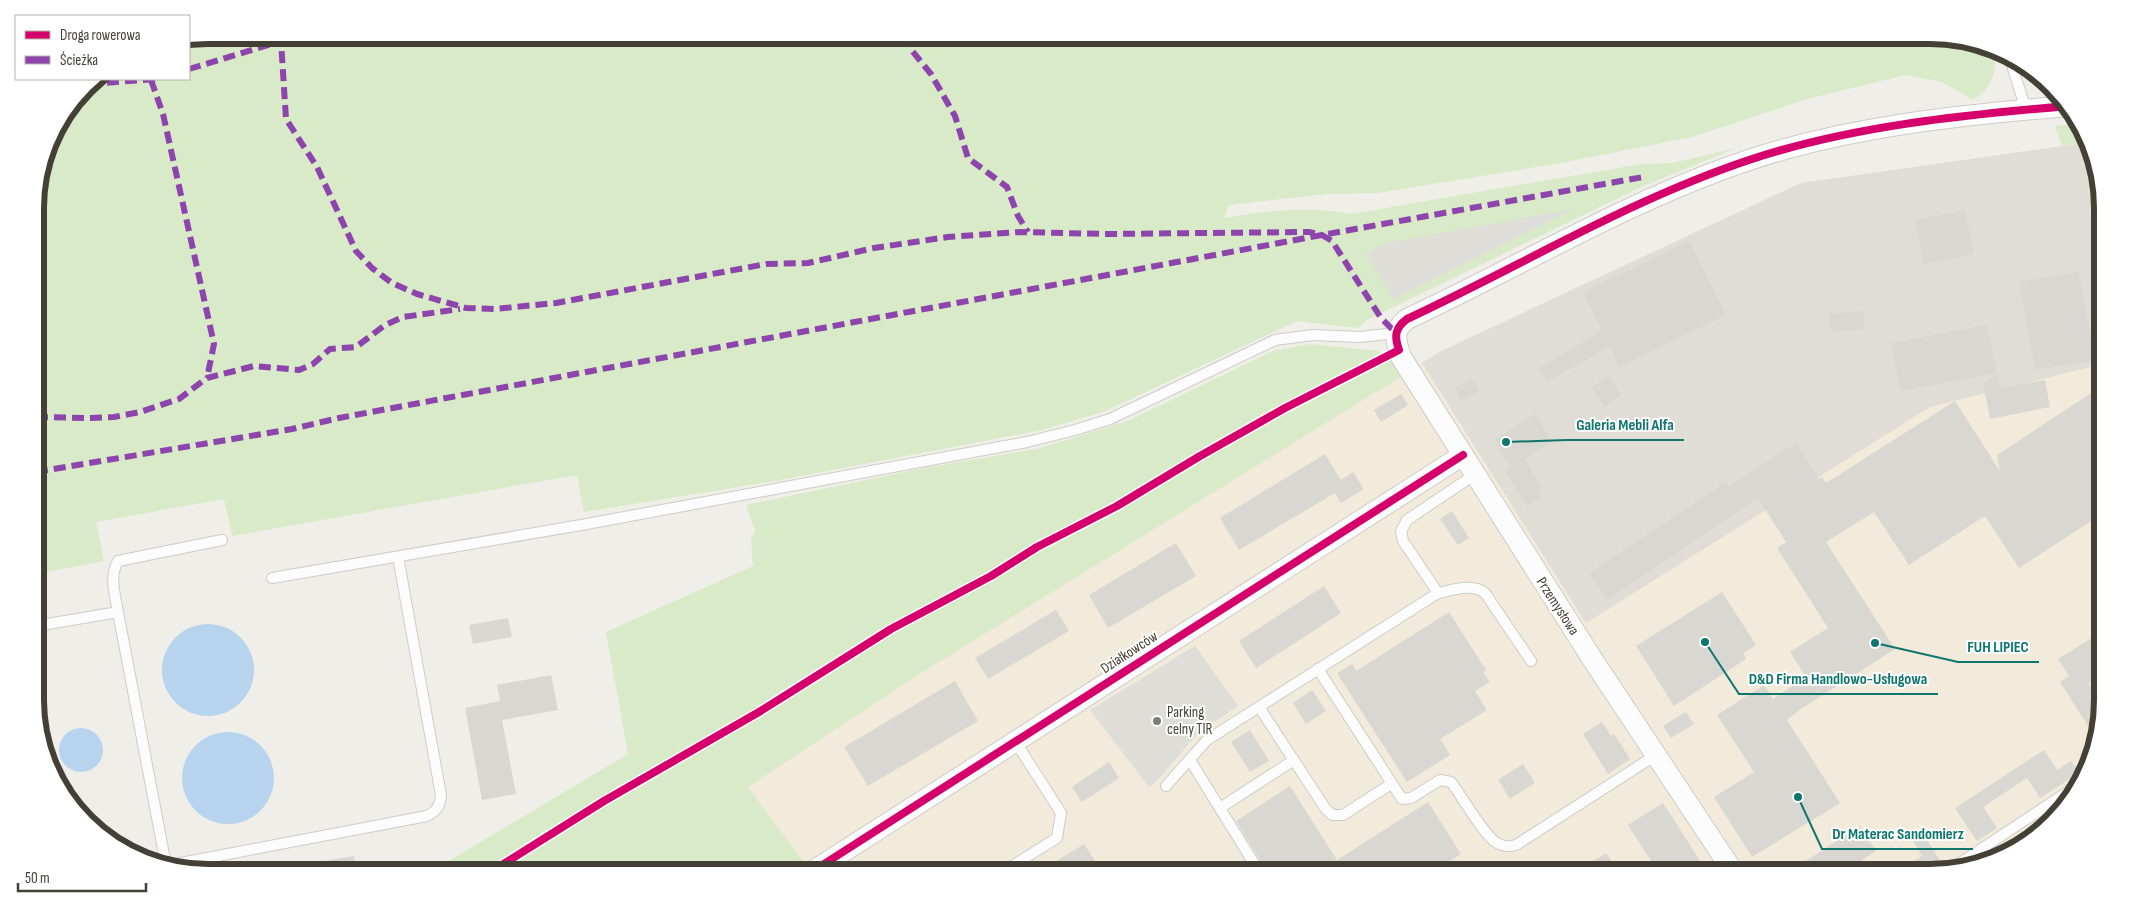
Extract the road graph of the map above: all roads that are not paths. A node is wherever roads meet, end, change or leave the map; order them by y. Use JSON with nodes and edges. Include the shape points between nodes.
{"nodes":[{"id":1,"x":2012,"y":66,"type":"edge"},
{"id":2,"x":2059,"y":107,"type":"edge"},
{"id":3,"x":2026,"y":110,"type":"junction"},
{"id":4,"x":1396,"y":333,"type":"junction"},
{"id":5,"x":1463,"y":455,"type":"junction"},
{"id":6,"x":1474,"y":476,"type":"junction"},
{"id":7,"x":222,"y":540,"type":"dead end"},
{"id":8,"x":398,"y":557,"type":"junction"},
{"id":9,"x":272,"y":578,"type":"dead end"},
{"id":10,"x":1438,"y":593,"type":"junction"},
{"id":11,"x":118,"y":612,"type":"junction"},
{"id":12,"x":44,"y":625,"type":"edge"},
{"id":13,"x":1531,"y":662,"type":"dead end"},
{"id":14,"x":1318,"y":670,"type":"junction"},
{"id":15,"x":1259,"y":706,"type":"junction"},
{"id":16,"x":1015,"y":741,"type":"junction"},
{"id":17,"x":1656,"y":755,"type":"junction"},
{"id":18,"x":1190,"y":760,"type":"junction"},
{"id":19,"x":1294,"y":760,"type":"junction"},
{"id":20,"x":1392,"y":784,"type":"junction"},
{"id":21,"x":1166,"y":786,"type":"dead end"},
{"id":22,"x":2064,"y":795,"type":"edge"},
{"id":23,"x":1220,"y":808,"type":"junction"},
{"id":24,"x":165,"y":859,"type":"edge"},
{"id":25,"x":1964,"y":861,"type":"edge"},
{"id":26,"x":185,"y":862,"type":"edge"},
{"id":27,"x":824,"y":864,"type":"edge"},
{"id":28,"x":1015,"y":864,"type":"edge"},
{"id":29,"x":1254,"y":864,"type":"edge"},
{"id":30,"x":1728,"y":864,"type":"edge"}],
"edges":[{"from":1,"to":3,"type":"lane"},
{"from":2,"to":3,"type":"street"},
{"from":3,"to":4,"type":"street","via":[[1849,134],[1748,160],[1576,234],[1407,319]]},
{"from":4,"to":5,"type":"street","name":"Przemysłowa","via":[[1401,357]]},
{"from":4,"to":8,"type":"lane","via":[[1360,337],[1294,336],[1275,340],[1110,419],[1027,442]]},
{"from":5,"to":6,"type":"street","name":"Przemysłowa"},
{"from":5,"to":16,"type":"street","name":"Działkowców"},
{"from":6,"to":10,"type":"lane","via":[[1407,520],[1401,531],[1403,541]]},
{"from":6,"to":17,"type":"street","name":"Przemysłowa"},
{"from":7,"to":11,"type":"lane","via":[[118,560],[113,581]]},
{"from":8,"to":9,"type":"lane"},
{"from":8,"to":26,"type":"lane","via":[[441,795],[435,812]]},
{"from":10,"to":13,"type":"lane","via":[[1479,588]]},
{"from":10,"to":14,"type":"lane"},
{"from":11,"to":12,"type":"lane"},
{"from":11,"to":24,"type":"lane"},
{"from":14,"to":15,"type":"lane"},
{"from":14,"to":20,"type":"lane"},
{"from":15,"to":18,"type":"lane","via":[[1207,740]]},
{"from":15,"to":19,"type":"lane"},
{"from":16,"to":27,"type":"street","name":"Działkowców"},
{"from":16,"to":28,"type":"lane","via":[[1061,812],[1057,838]]},
{"from":17,"to":20,"type":"lane","via":[[1509,847],[1490,837],[1452,782],[1440,780],[1406,800]]},
{"from":17,"to":30,"type":"street","name":"Przemysłowa"},
{"from":18,"to":21,"type":"lane"},
{"from":18,"to":23,"type":"lane"},
{"from":19,"to":20,"type":"lane","via":[[1332,815],[1343,815]]},
{"from":19,"to":23,"type":"lane"},
{"from":22,"to":25,"type":"lane"},
{"from":23,"to":29,"type":"lane"}]}
